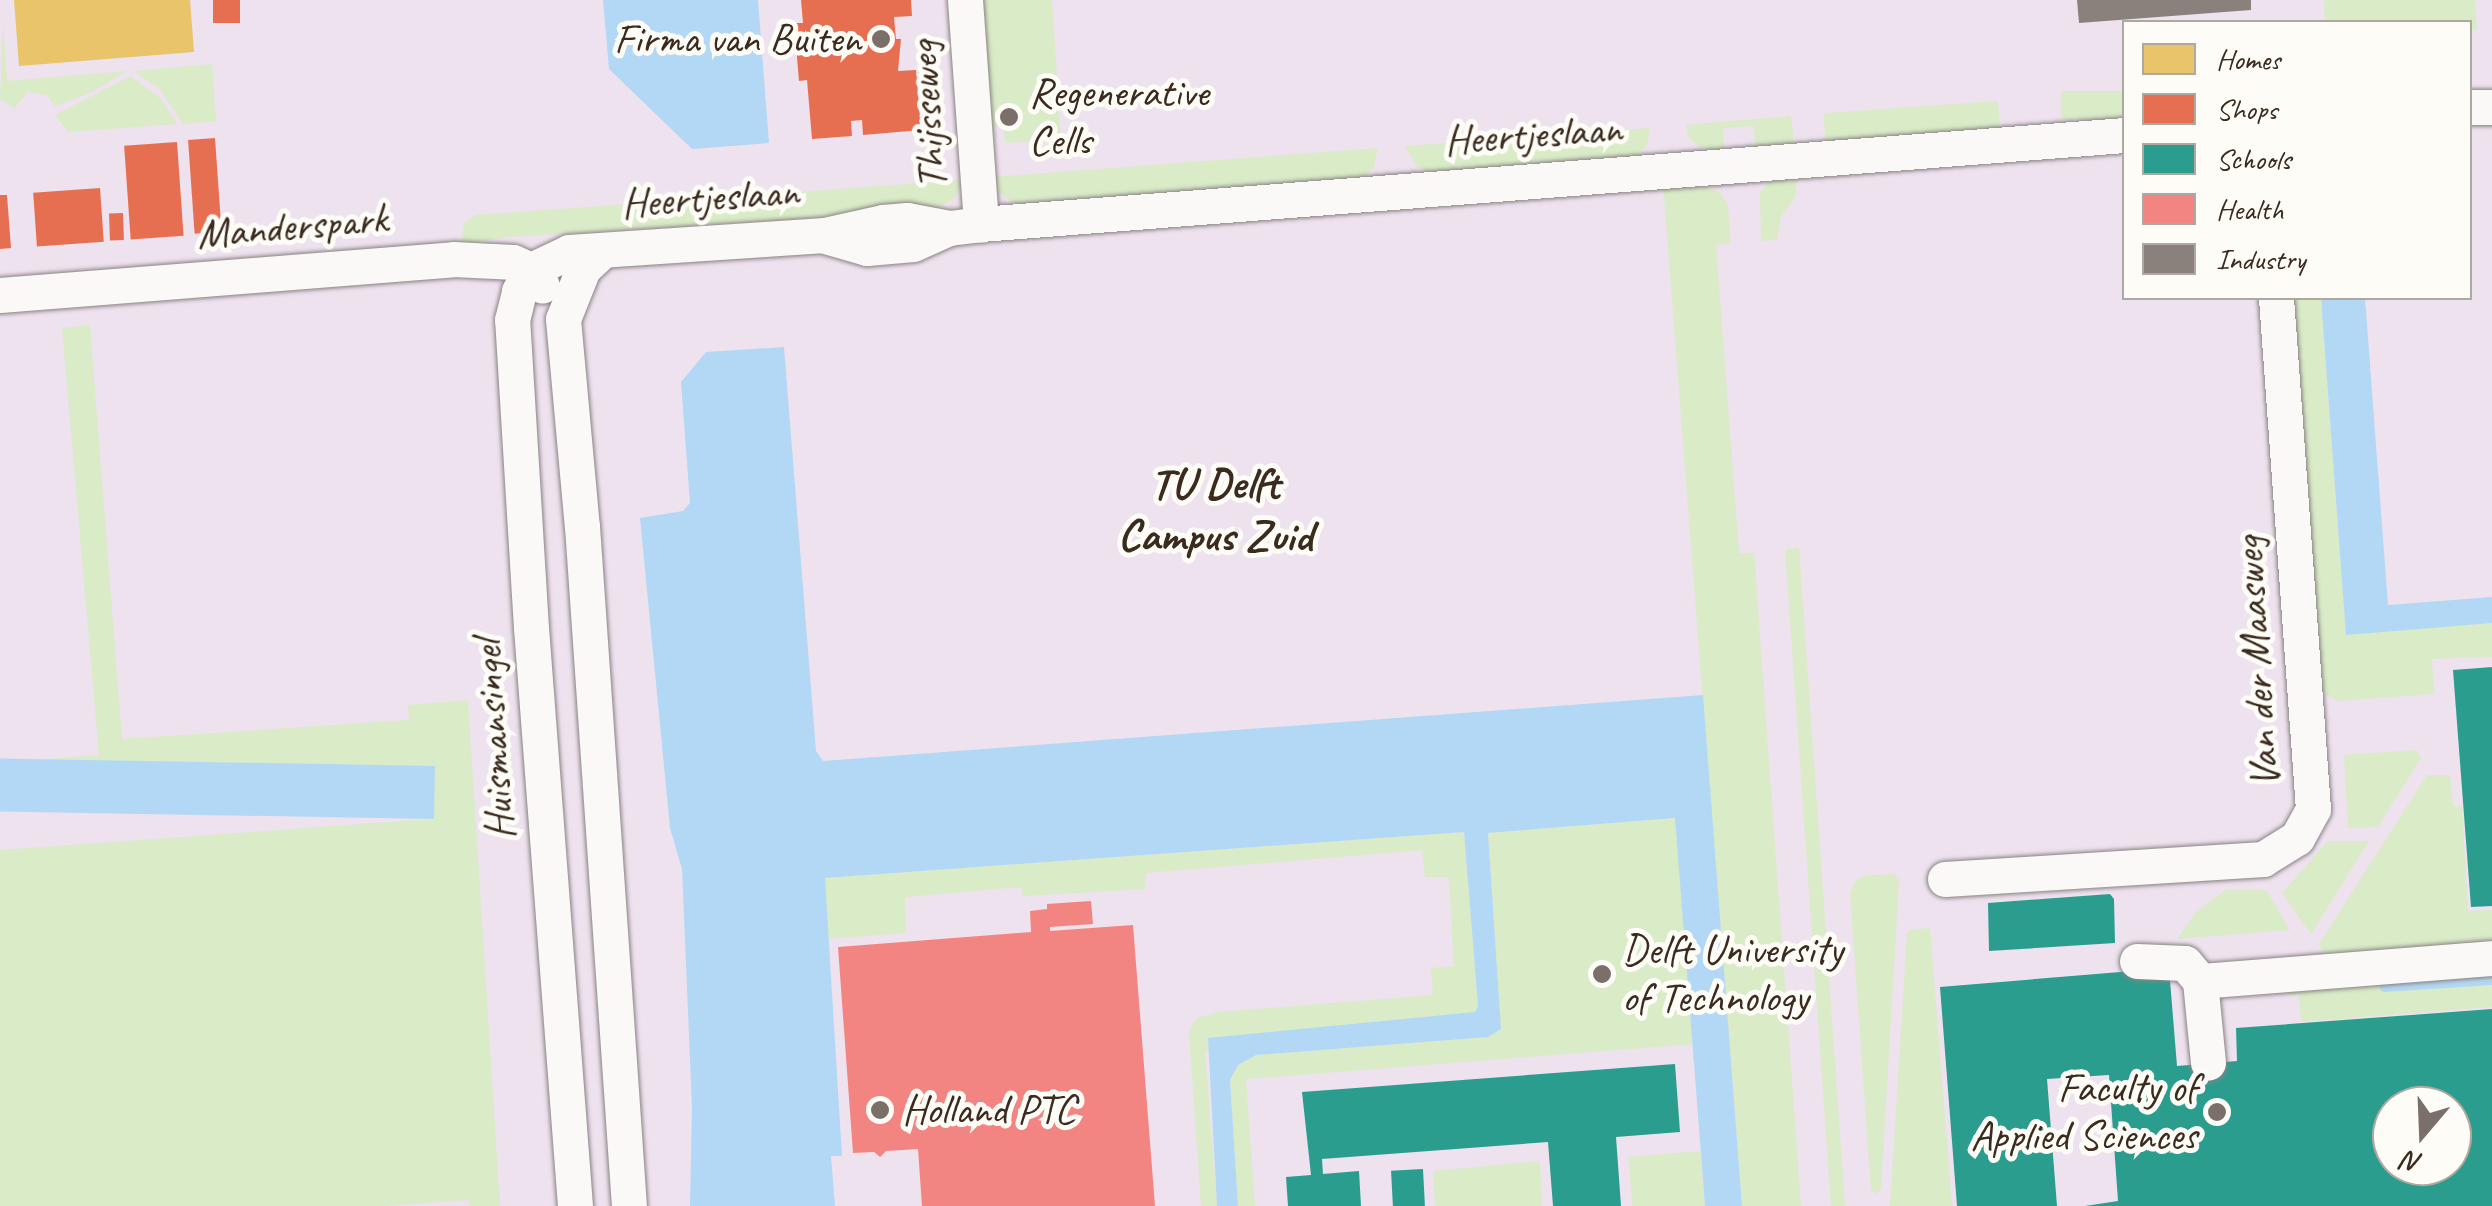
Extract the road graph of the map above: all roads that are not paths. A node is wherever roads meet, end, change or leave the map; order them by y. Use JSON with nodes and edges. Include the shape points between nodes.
{"nodes":[{"id":1,"x":965,"y":0,"type":"edge"},
{"id":2,"x":2122,"y":135,"type":"edge"},
{"id":3,"x":965,"y":226,"type":"junction"},
{"id":4,"x":602,"y":251,"type":"junction"},
{"id":5,"x":531,"y":270,"type":"junction"},
{"id":6,"x":0,"y":295,"type":"edge"},
{"id":7,"x":2276,"y":300,"type":"edge"},
{"id":8,"x":563,"y":318,"type":"junction"},
{"id":9,"x":1945,"y":879,"type":"dead end"},
{"id":10,"x":2492,"y":958,"type":"edge"},
{"id":11,"x":2138,"y":961,"type":"dead end"},
{"id":12,"x":2200,"y":981,"type":"junction"},
{"id":13,"x":2208,"y":1063,"type":"dead end"},
{"id":14,"x":575,"y":1206,"type":"edge"},
{"id":15,"x":629,"y":1206,"type":"edge"}],
"edges":[{"from":1,"to":3,"type":"street","name":"Thijsseweg"},
{"from":2,"to":3,"type":"street","name":"Heertjeslaan"},
{"from":3,"to":4,"type":"street","name":"Heertjeslaan","via":[[908,220],[824,235]]},
{"from":4,"to":5,"type":"street","name":"Heertjeslaan","via":[[569,252]]},
{"from":4,"to":8,"type":"street","name":"Heertjeslaan","via":[[583,269]]},
{"from":5,"to":6,"type":"street","name":"Manderspark","via":[[514,262],[454,259]]},
{"from":5,"to":8,"type":"street"},
{"from":5,"to":14,"type":"street","name":"Huismansingel","via":[[512,320]]},
{"from":7,"to":9,"type":"street","name":"Van der Maasweg","via":[[2313,810],[2297,838],[2263,859]]},
{"from":8,"to":15,"type":"street"},
{"from":10,"to":12,"type":"street"},
{"from":11,"to":12,"type":"street","via":[[2185,964]]},
{"from":12,"to":13,"type":"street"}]}
